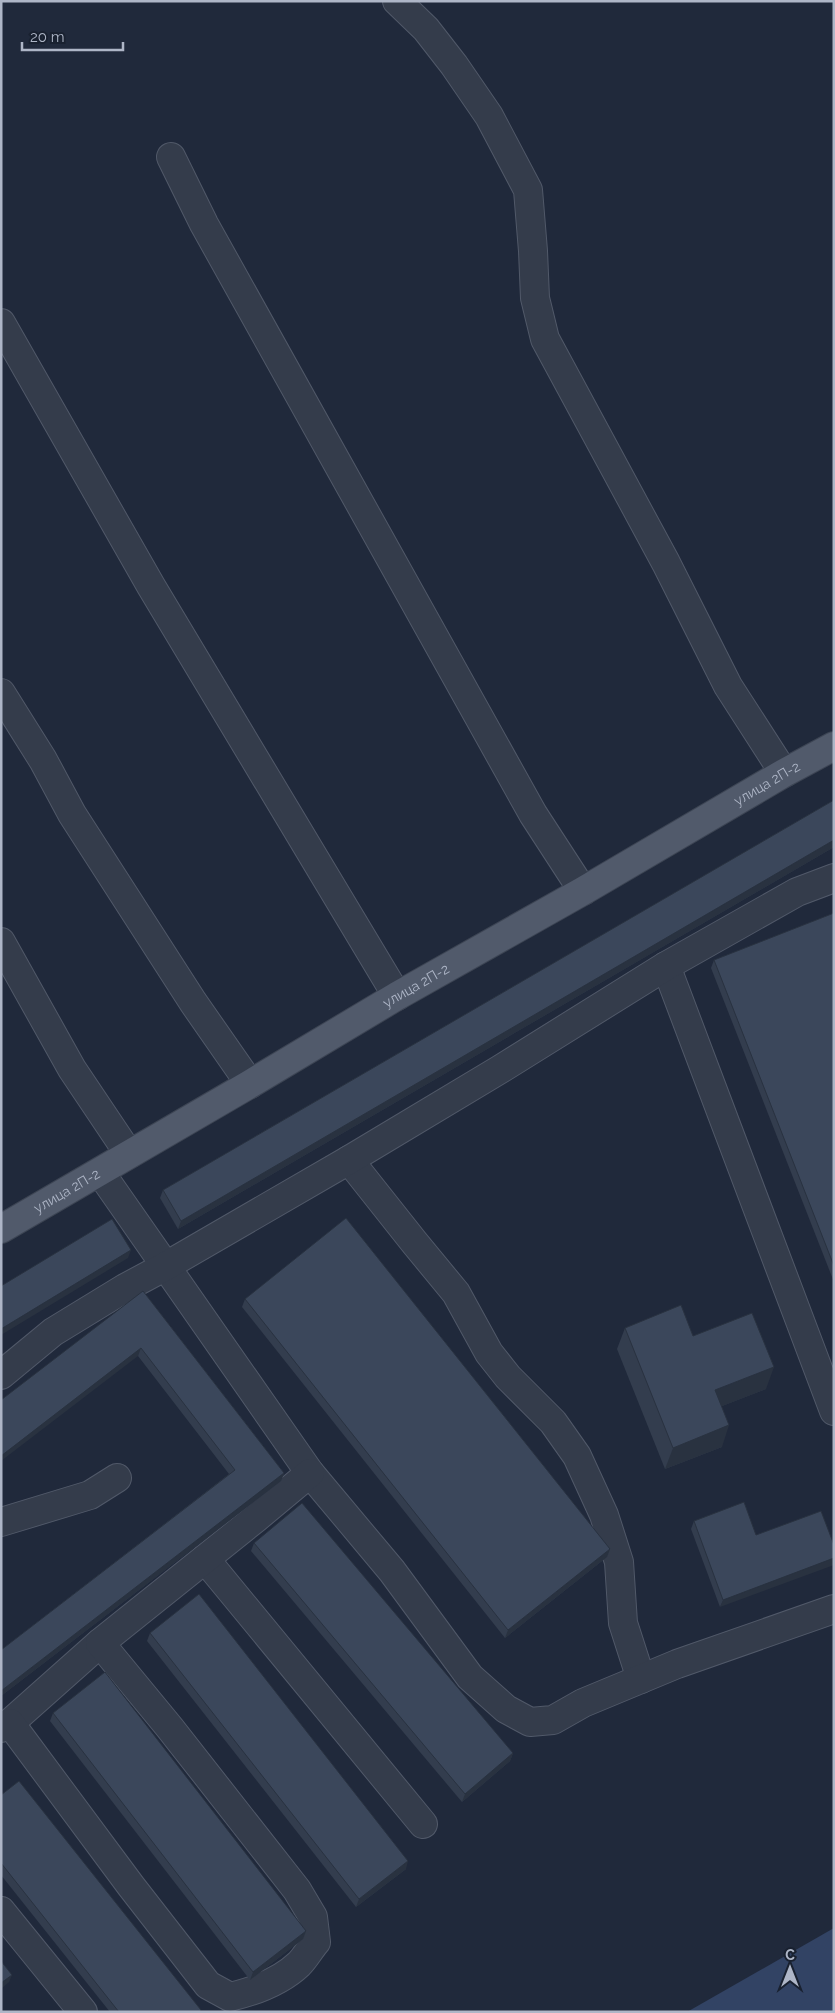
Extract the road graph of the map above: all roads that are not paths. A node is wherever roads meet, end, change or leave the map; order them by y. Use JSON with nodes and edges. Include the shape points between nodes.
{"nodes":[{"id":1,"x":397,"y":1,"type":"edge"},
{"id":2,"x":171,"y":158,"type":"dead end"},
{"id":3,"x":1,"y":323,"type":"edge"},
{"id":4,"x":1,"y":693,"type":"edge"},
{"id":5,"x":834,"y":746,"type":"edge"},
{"id":6,"x":784,"y":773,"type":"junction"},
{"id":7,"x":834,"y":878,"type":"edge"},
{"id":8,"x":583,"y":891,"type":"junction"},
{"id":9,"x":1,"y":942,"type":"edge"},
{"id":10,"x":666,"y":966,"type":"junction"},
{"id":11,"x":397,"y":996,"type":"junction"},
{"id":12,"x":250,"y":1084,"type":"junction"},
{"id":13,"x":129,"y":1154,"type":"junction"},
{"id":14,"x":349,"y":1160,"type":"junction"},
{"id":15,"x":100,"y":1172,"type":"junction"},
{"id":16,"x":1,"y":1229,"type":"edge"},
{"id":17,"x":166,"y":1266,"type":"junction"},
{"id":18,"x":1,"y":1374,"type":"edge"},
{"id":19,"x":834,"y":1411,"type":"edge"},
{"id":20,"x":310,"y":1473,"type":"junction"},
{"id":21,"x":117,"y":1478,"type":"dead end"},
{"id":22,"x":1,"y":1522,"type":"edge"},
{"id":23,"x":205,"y":1559,"type":"junction"},
{"id":24,"x":834,"y":1609,"type":"edge"},
{"id":25,"x":100,"y":1643,"type":"junction"},
{"id":26,"x":641,"y":1679,"type":"junction"},
{"id":27,"x":6,"y":1725,"type":"edge"},
{"id":28,"x":423,"y":1824,"type":"dead end"},
{"id":29,"x":1,"y":1911,"type":"edge"},
{"id":30,"x":83,"y":2012,"type":"edge"}],
"edges":[{"from":1,"to":6,"type":"street","via":[[454,65],[489,116],[528,190],[535,298],[545,339],[666,563],[728,686]]},
{"from":2,"to":8,"type":"street","via":[[204,224],[533,814]]},
{"from":3,"to":11,"type":"street","via":[[151,586]]},
{"from":4,"to":12,"type":"street","via":[[72,814]]},
{"from":5,"to":6,"type":"main road","name":"улица 2П-2"},
{"from":6,"to":8,"type":"main road","name":"улица 2П-2"},
{"from":7,"to":10,"type":"street","via":[[797,892]]},
{"from":8,"to":11,"type":"main road","name":"улица 2П-2"},
{"from":9,"to":13,"type":"street","via":[[72,1069]]},
{"from":10,"to":14,"type":"street"},
{"from":10,"to":19,"type":"street"},
{"from":11,"to":12,"type":"main road","name":"улица 2П-2"},
{"from":12,"to":13,"type":"main road","name":"улица 2П-2"},
{"from":13,"to":15,"type":"main road","name":"улица 2П-2"},
{"from":14,"to":17,"type":"street"},
{"from":14,"to":26,"type":"street","via":[[456,1293],[489,1353],[553,1422],[576,1456],[604,1515],[619,1562],[623,1623]]},
{"from":15,"to":16,"type":"main road","name":"улица 2П-2"},
{"from":15,"to":17,"type":"street"},
{"from":17,"to":18,"type":"street","via":[[53,1332]]},
{"from":17,"to":20,"type":"street"},
{"from":20,"to":23,"type":"street"},
{"from":20,"to":26,"type":"street","via":[[392,1571],[470,1677],[506,1709],[530,1722],[553,1720],[583,1703]]},
{"from":21,"to":22,"type":"street","via":[[90,1495]]},
{"from":23,"to":25,"type":"street"},
{"from":23,"to":28,"type":"street"},
{"from":24,"to":26,"type":"street"},
{"from":25,"to":27,"type":"street"},
{"from":25,"to":27,"type":"street","via":[[297,1890],[313,1917],[316,1942],[299,1963],[281,1978],[254,1992],[230,1997],[208,1985]]},
{"from":29,"to":30,"type":"street"}]}
